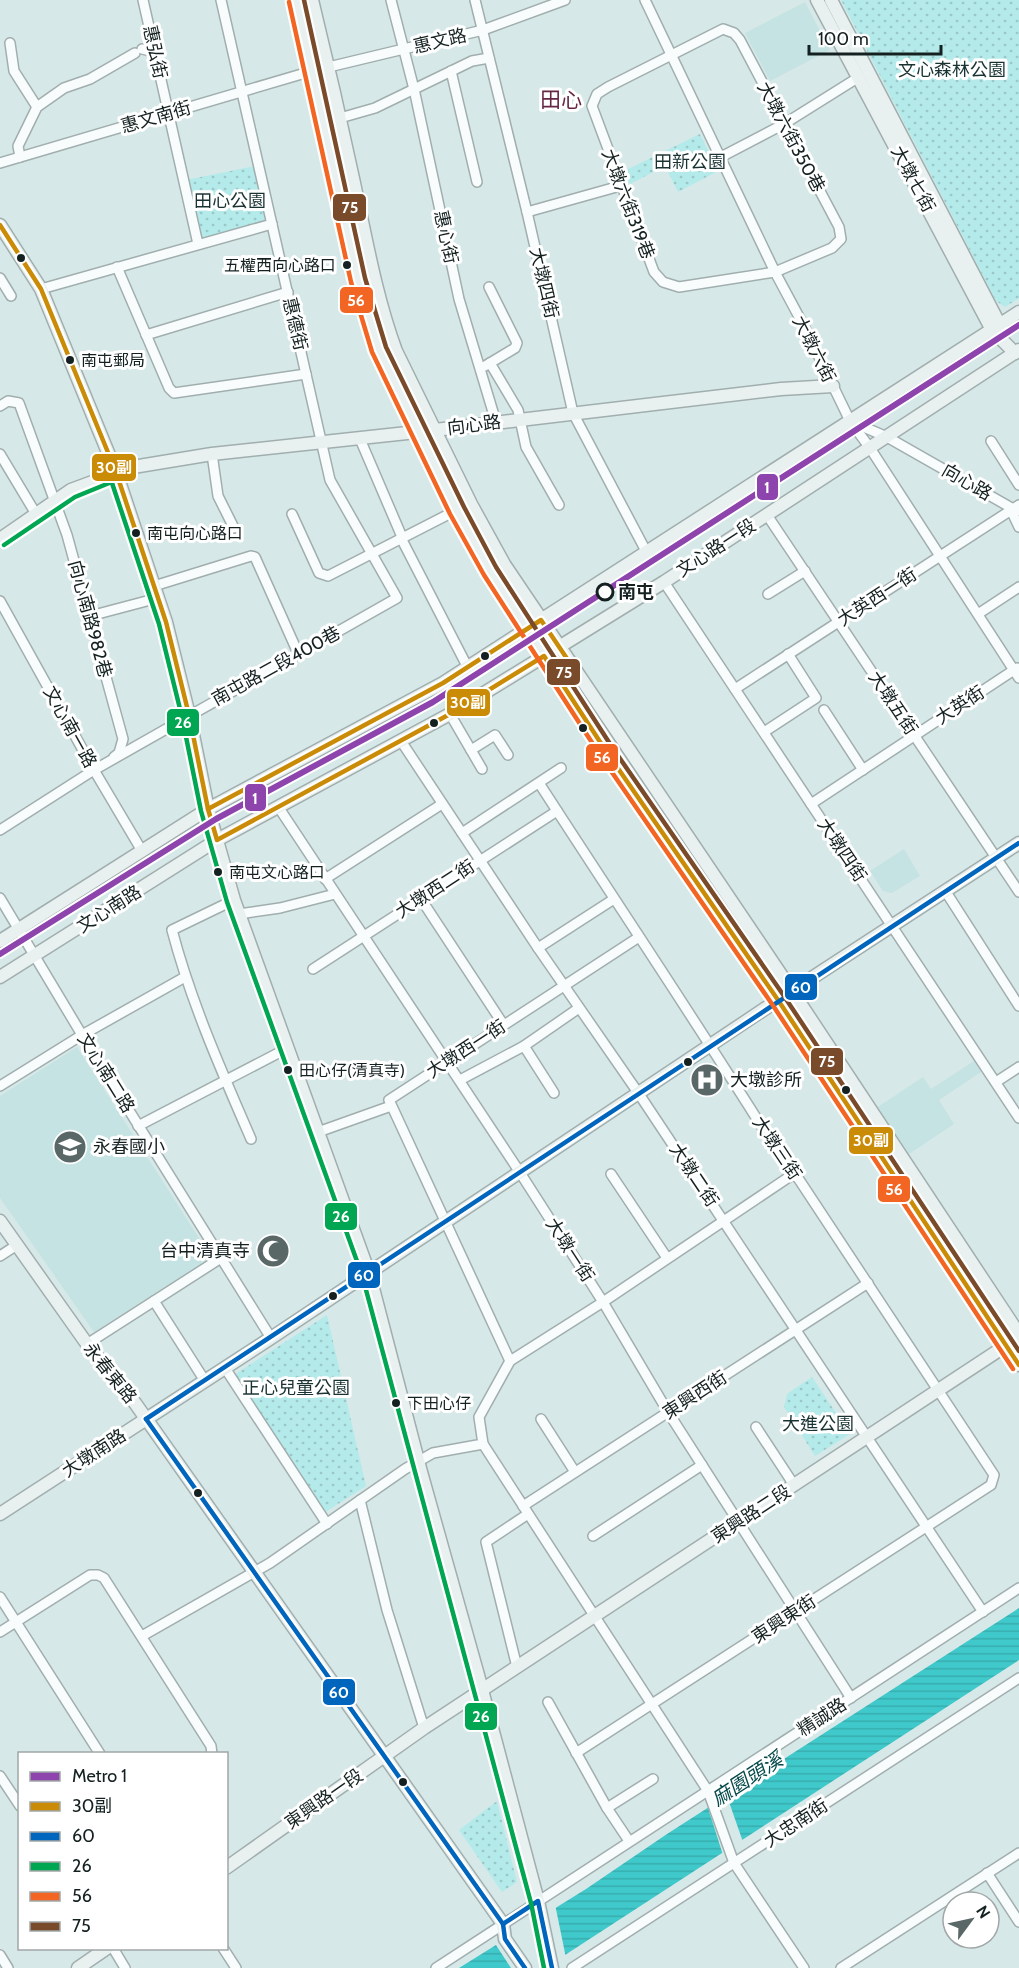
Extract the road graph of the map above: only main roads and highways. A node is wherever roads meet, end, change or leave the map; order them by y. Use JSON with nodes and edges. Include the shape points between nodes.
{"nodes":[{"id":1,"x":296,"y":0,"type":"edge"},
{"id":2,"x":312,"y":0,"type":"edge"},
{"id":3,"x":817,"y":0,"type":"edge"},
{"id":4,"x":831,"y":0,"type":"edge"},
{"id":5,"x":1,"y":231,"type":"edge"},
{"id":6,"x":1019,"y":312,"type":"edge"},
{"id":7,"x":996,"y":327,"type":"junction"},
{"id":8,"x":1018,"y":354,"type":"edge"},
{"id":9,"x":833,"y":386,"type":"road end"},
{"id":10,"x":435,"y":430,"type":"junction"},
{"id":11,"x":420,"y":431,"type":"junction"},
{"id":12,"x":116,"y":472,"type":"junction"},
{"id":13,"x":0,"y":539,"type":"edge"},
{"id":14,"x":541,"y":620,"type":"junction"},
{"id":15,"x":526,"y":630,"type":"junction"},
{"id":16,"x":559,"y":647,"type":"junction"},
{"id":17,"x":544,"y":656,"type":"junction"},
{"id":18,"x":208,"y":809,"type":"junction"},
{"id":19,"x":218,"y":840,"type":"junction"},
{"id":20,"x":1019,"y":843,"type":"edge"},
{"id":21,"x":0,"y":941,"type":"edge"},
{"id":22,"x":0,"y":977,"type":"edge"},
{"id":23,"x":792,"y":991,"type":"junction"},
{"id":24,"x":778,"y":1000,"type":"junction"},
{"id":25,"x":0,"y":1221,"type":"edge"},
{"id":26,"x":369,"y":1273,"type":"junction"},
{"id":27,"x":1019,"y":1336,"type":"edge"},
{"id":28,"x":1006,"y":1345,"type":"junction"},
{"id":29,"x":1019,"y":1365,"type":"edge"},
{"id":30,"x":146,"y":1419,"type":"junction"},
{"id":31,"x":0,"y":1514,"type":"edge"},
{"id":32,"x":482,"y":1691,"type":"junction"},
{"id":33,"x":385,"y":1756,"type":"junction"},
{"id":34,"x":228,"y":1867,"type":"edge"},
{"id":35,"x":104,"y":1950,"type":"edge"},
{"id":36,"x":552,"y":1967,"type":"edge"},
{"id":37,"x":78,"y":1968,"type":"edge"},
{"id":38,"x":525,"y":1968,"type":"edge"}],
"edges":[{"from":1,"to":11,"type":"main road","via":[[369,319]]},
{"from":2,"to":10,"type":"main road","via":[[388,328]]},
{"from":3,"to":7,"type":"main road","name":"大墩七街"},
{"from":4,"to":7,"type":"main road","name":"大墩七街"},
{"from":5,"to":12,"type":"main road","via":[[41,289]]},
{"from":6,"to":7,"type":"main road","name":"文心路一段"},
{"from":7,"to":8,"type":"main road","name":"大墩七街"},
{"from":7,"to":14,"type":"main road","name":"文心路一段"},
{"from":8,"to":16,"type":"main road","name":"文心路一段"},
{"from":9,"to":10,"type":"main road","name":"向心路","via":[[782,388]]},
{"from":10,"to":11,"type":"main road","name":"向心路"},
{"from":10,"to":14,"type":"main road","via":[[504,564]]},
{"from":11,"to":12,"type":"main road","name":"向心路","via":[[212,454]]},
{"from":11,"to":15,"type":"main road","via":[[457,510]]},
{"from":12,"to":13,"type":"main road","name":"向心路","via":[[71,490]]},
{"from":12,"to":18,"type":"main road","via":[[166,622]]},
{"from":14,"to":15,"type":"main road","name":"文心路一段"},
{"from":14,"to":16,"type":"main road"},
{"from":15,"to":17,"type":"main road"},
{"from":15,"to":18,"type":"main road","name":"文心路一段","via":[[468,668]]},
{"from":16,"to":17,"type":"main road","name":"文心路一段"},
{"from":16,"to":23,"type":"main road"},
{"from":17,"to":19,"type":"main road","name":"文心路一段","via":[[450,714]]},
{"from":17,"to":24,"type":"main road"},
{"from":18,"to":19,"type":"main road"},
{"from":18,"to":21,"type":"main road","name":"文心南路"},
{"from":19,"to":22,"type":"main road","name":"文心南路"},
{"from":19,"to":26,"type":"main road","via":[[234,900]]},
{"from":20,"to":23,"type":"main road","name":"大墩南路"},
{"from":23,"to":24,"type":"main road","name":"大墩南路"},
{"from":23,"to":27,"type":"main road"},
{"from":24,"to":26,"type":"main road","name":"大墩南路"},
{"from":24,"to":28,"type":"main road"},
{"from":25,"to":30,"type":"main road","name":"永春東路"},
{"from":26,"to":30,"type":"main road","name":"大墩南路"},
{"from":26,"to":32,"type":"main road"},
{"from":27,"to":28,"type":"main road","name":"東興路二段"},
{"from":28,"to":29,"type":"main road"},
{"from":28,"to":32,"type":"main road","name":"東興路二段"},
{"from":30,"to":31,"type":"main road","name":"大墩南路"},
{"from":30,"to":33,"type":"main road","name":"永春東路"},
{"from":32,"to":33,"type":"main road","name":"東興路一段"},
{"from":32,"to":36,"type":"main road","via":[[542,1915]]},
{"from":33,"to":34,"type":"main road","name":"東興路一段"},
{"from":33,"to":38,"type":"main road","name":"永春東路","via":[[503,1924],[505,1939]]},
{"from":35,"to":37,"type":"main road"}]}
